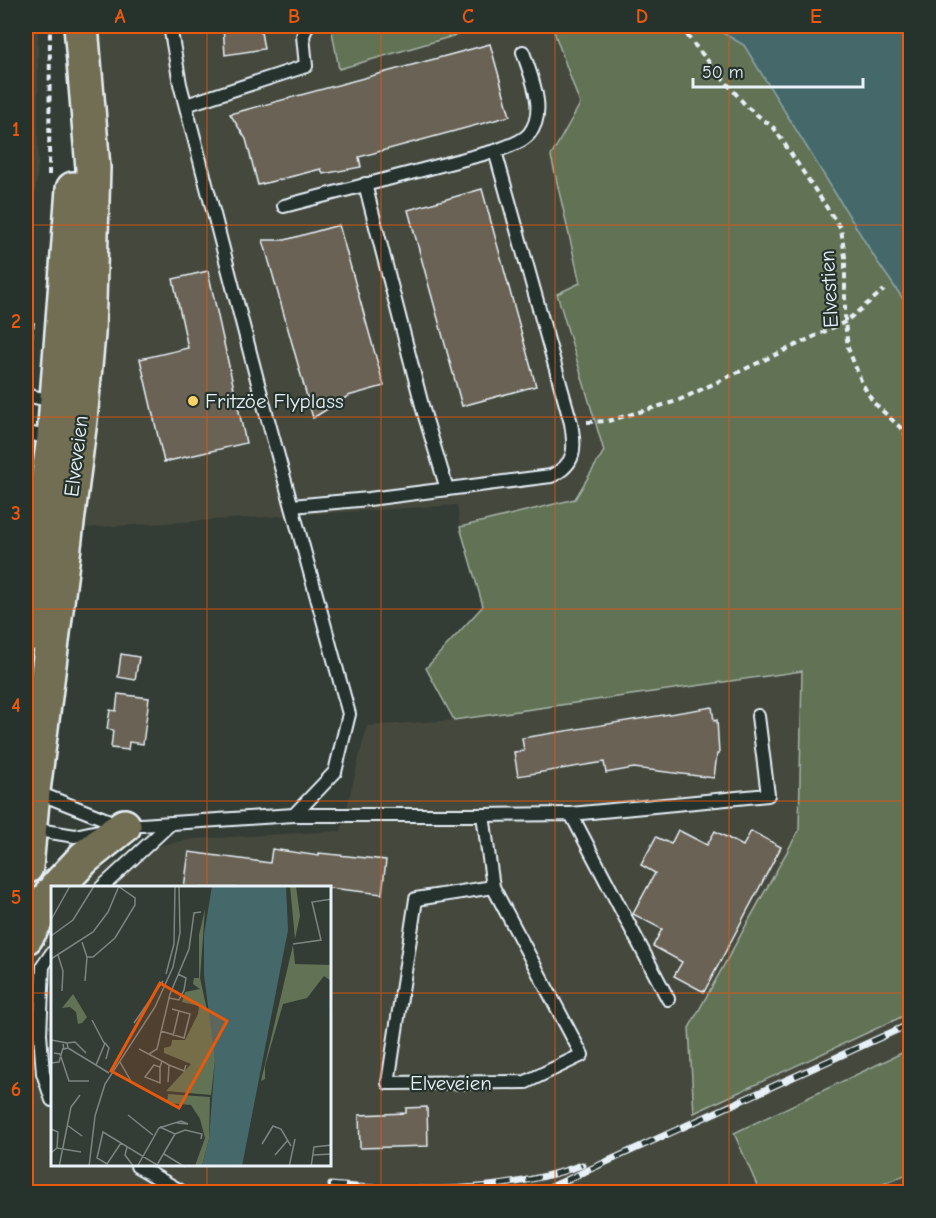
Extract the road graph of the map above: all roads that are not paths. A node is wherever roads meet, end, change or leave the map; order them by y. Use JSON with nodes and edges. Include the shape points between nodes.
{"nodes":[{"id":1,"x":170,"y":26,"type":"edge"},
{"id":2,"x":307,"y":26,"type":"edge"},
{"id":3,"x":81,"y":35,"type":"edge"},
{"id":4,"x":523,"y":52,"type":"dead end"},
{"id":5,"x":186,"y":105,"type":"junction"},
{"id":6,"x":495,"y":151,"type":"junction"},
{"id":7,"x":365,"y":184,"type":"junction"},
{"id":8,"x":284,"y":206,"type":"dead end"},
{"id":9,"x":26,"y":395,"type":"edge"},
{"id":10,"x":54,"y":424,"type":"edge"},
{"id":11,"x":447,"y":489,"type":"junction"},
{"id":12,"x":292,"y":507,"type":"junction"},
{"id":13,"x":26,"y":635,"type":"edge"},
{"id":14,"x":758,"y":716,"type":"dead end"},
{"id":15,"x":29,"y":793,"type":"edge"},
{"id":16,"x":483,"y":814,"type":"junction"},
{"id":17,"x":571,"y":814,"type":"junction"},
{"id":18,"x":294,"y":816,"type":"junction"},
{"id":19,"x":170,"y":824,"type":"junction"},
{"id":20,"x":124,"y":826,"type":"junction"},
{"id":21,"x":28,"y":827,"type":"edge"},
{"id":22,"x":26,"y":867,"type":"edge"},
{"id":23,"x":58,"y":886,"type":"edge"},
{"id":24,"x":102,"y":886,"type":"edge"},
{"id":25,"x":493,"y":887,"type":"junction"},
{"id":26,"x":51,"y":895,"type":"edge"},
{"id":27,"x":26,"y":937,"type":"edge"},
{"id":28,"x":51,"y":954,"type":"edge"},
{"id":29,"x":668,"y":999,"type":"dead end"},
{"id":30,"x":47,"y":1003,"type":"edge"},
{"id":31,"x":51,"y":1097,"type":"edge"},
{"id":32,"x":139,"y":1167,"type":"edge"},
{"id":33,"x":182,"y":1192,"type":"edge"}],
"edges":[{"from":1,"to":5,"type":"lane"},
{"from":2,"to":5,"type":"lane","via":[[303,36],[306,66]]},
{"from":3,"to":10,"type":"highway","name":"Elveveien","via":[[93,168],[92,279]]},
{"from":4,"to":6,"type":"lane","via":[[537,115],[530,133]]},
{"from":5,"to":12,"type":"lane"},
{"from":6,"to":7,"type":"lane"},
{"from":6,"to":11,"type":"lane","via":[[575,445],[571,461],[551,476]]},
{"from":7,"to":8,"type":"lane"},
{"from":7,"to":11,"type":"lane"},
{"from":9,"to":10,"type":"lane"},
{"from":10,"to":13,"type":"highway","name":"Elveveien"},
{"from":10,"to":15,"type":"highway","name":"Elveveien"},
{"from":11,"to":12,"type":"lane"},
{"from":12,"to":18,"type":"lane","via":[[349,714],[335,772]]},
{"from":14,"to":17,"type":"lane","via":[[768,795]]},
{"from":15,"to":20,"type":"lane"},
{"from":15,"to":21,"type":"highway","name":"Elveveien"},
{"from":16,"to":17,"type":"lane"},
{"from":16,"to":18,"type":"lane"},
{"from":16,"to":25,"type":"lane","name":"Elveveien"},
{"from":17,"to":29,"type":"lane"},
{"from":18,"to":19,"type":"lane"},
{"from":19,"to":20,"type":"lane"},
{"from":19,"to":24,"type":"lane"},
{"from":20,"to":21,"type":"lane","via":[[75,836]]},
{"from":20,"to":23,"type":"highway","via":[[84,858]]},
{"from":21,"to":22,"type":"highway","name":"Elveveien"},
{"from":25,"to":25,"type":"lane","name":"Elveveien","via":[[582,1055],[525,1082],[388,1083],[416,899]]},
{"from":26,"to":27,"type":"highway"},
{"from":28,"to":30,"type":"lane","via":[[43,966]]},
{"from":30,"to":31,"type":"lane","via":[[40,1034],[43,1074]]},
{"from":32,"to":33,"type":"lane"}]}
